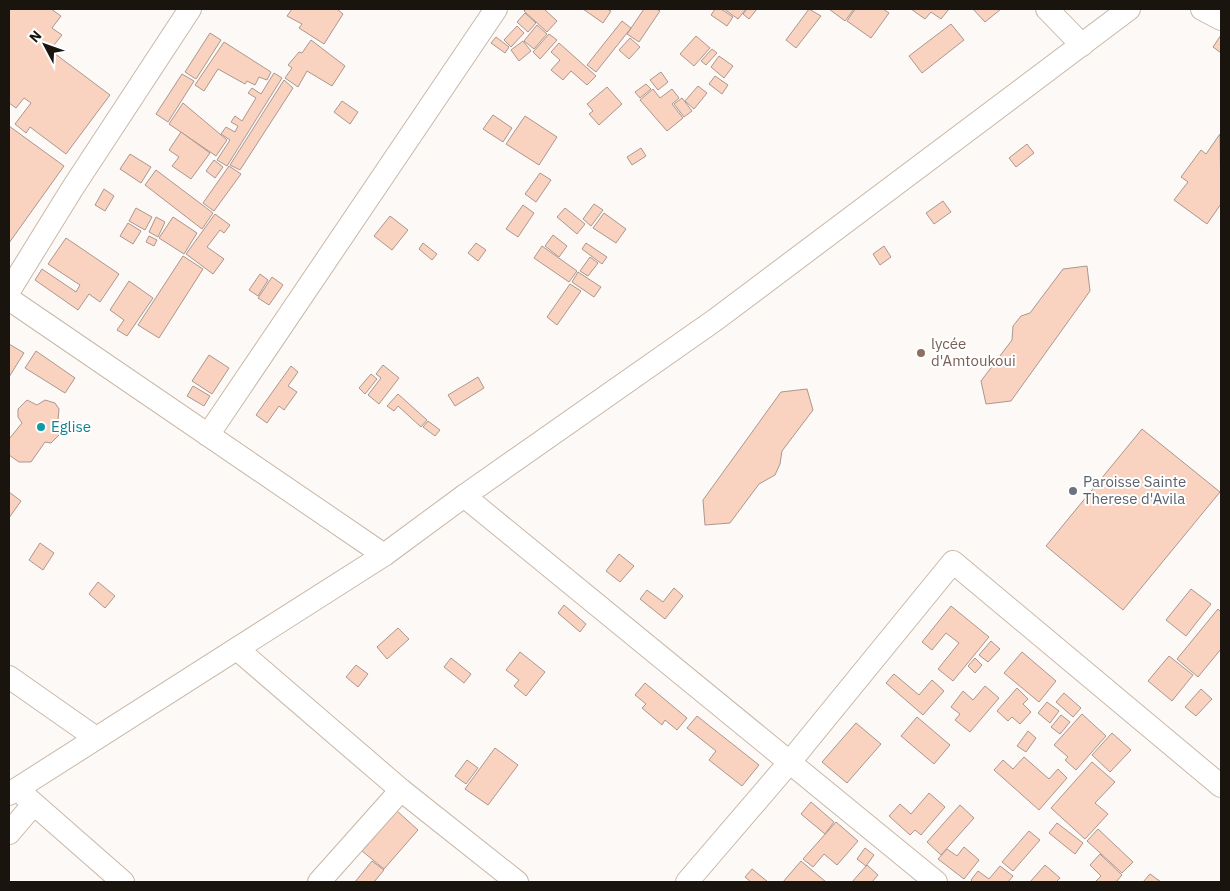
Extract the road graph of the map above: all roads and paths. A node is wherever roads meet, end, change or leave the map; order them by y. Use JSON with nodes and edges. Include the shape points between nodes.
{"nodes":[{"id":1,"x":190,"y":9,"type":"edge"},
{"id":2,"x":496,"y":9,"type":"edge"},
{"id":3,"x":1047,"y":9,"type":"edge"},
{"id":4,"x":1130,"y":9,"type":"edge"},
{"id":5,"x":1202,"y":9,"type":"edge"},
{"id":6,"x":1221,"y":19,"type":"edge"},
{"id":7,"x":1082,"y":45,"type":"junction"},
{"id":8,"x":9,"y":291,"type":"edge"},
{"id":9,"x":9,"y":299,"type":"edge"},
{"id":10,"x":208,"y":435,"type":"junction"},
{"id":11,"x":464,"y":496,"type":"junction"},
{"id":12,"x":384,"y":555,"type":"junction"},
{"id":13,"x":237,"y":649,"type":"junction"},
{"id":14,"x":9,"y":677,"type":"edge"},
{"id":15,"x":96,"y":738,"type":"junction"},
{"id":16,"x":789,"y":763,"type":"junction"},
{"id":17,"x":1221,"y":786,"type":"edge"},
{"id":18,"x":401,"y":790,"type":"junction"},
{"id":19,"x":13,"y":792,"type":"edge"},
{"id":20,"x":32,"y":806,"type":"junction"},
{"id":21,"x":9,"y":833,"type":"edge"},
{"id":22,"x":123,"y":882,"type":"edge"},
{"id":23,"x":319,"y":882,"type":"edge"},
{"id":24,"x":517,"y":882,"type":"edge"},
{"id":25,"x":687,"y":882,"type":"edge"},
{"id":26,"x":936,"y":882,"type":"edge"}],
"edges":[{"from":1,"to":8,"type":"street"},
{"from":2,"to":10,"type":"street"},
{"from":3,"to":7,"type":"street"},
{"from":4,"to":7,"type":"street"},
{"from":5,"to":6,"type":"street"},
{"from":7,"to":11,"type":"street","via":[[716,320]]},
{"from":9,"to":10,"type":"street"},
{"from":10,"to":12,"type":"street"},
{"from":11,"to":12,"type":"street"},
{"from":11,"to":16,"type":"street"},
{"from":12,"to":13,"type":"street"},
{"from":13,"to":15,"type":"street"},
{"from":13,"to":18,"type":"street"},
{"from":14,"to":15,"type":"street"},
{"from":15,"to":19,"type":"street"},
{"from":16,"to":17,"type":"street","via":[[953,562]]},
{"from":16,"to":25,"type":"street"},
{"from":16,"to":26,"type":"street"},
{"from":18,"to":23,"type":"street"},
{"from":18,"to":24,"type":"street"},
{"from":19,"to":20,"type":"street"},
{"from":20,"to":21,"type":"street"},
{"from":20,"to":22,"type":"street"}]}
